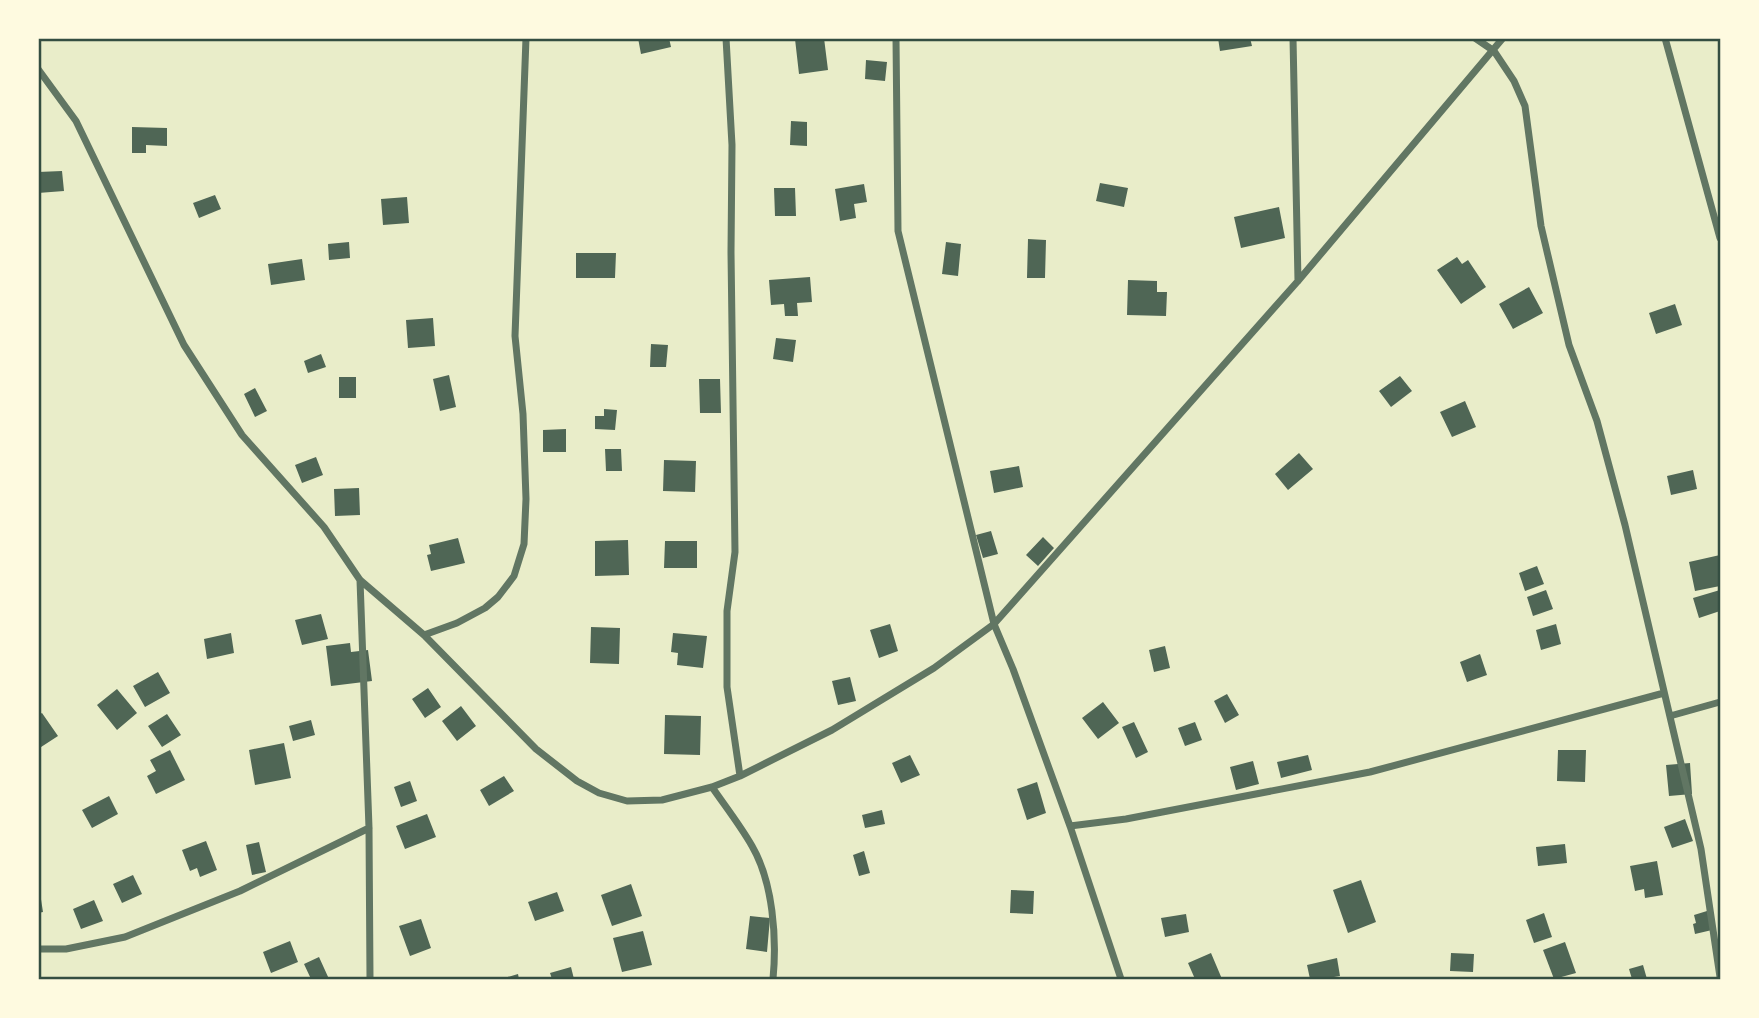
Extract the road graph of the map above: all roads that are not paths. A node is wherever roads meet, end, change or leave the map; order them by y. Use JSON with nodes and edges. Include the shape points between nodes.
{"nodes":[{"id":1,"x":527,"y":38,"type":"edge"},
{"id":2,"x":726,"y":38,"type":"edge"},
{"id":3,"x":896,"y":38,"type":"edge"},
{"id":4,"x":1293,"y":38,"type":"edge"},
{"id":5,"x":1475,"y":38,"type":"edge"},
{"id":6,"x":1503,"y":38,"type":"edge"},
{"id":7,"x":1665,"y":38,"type":"edge"},
{"id":8,"x":1494,"y":51,"type":"junction"},
{"id":9,"x":38,"y":69,"type":"edge"},
{"id":10,"x":1720,"y":238,"type":"edge"},
{"id":11,"x":1298,"y":281,"type":"junction"},
{"id":12,"x":360,"y":580,"type":"junction"},
{"id":13,"x":994,"y":624,"type":"junction"},
{"id":14,"x":424,"y":635,"type":"junction"},
{"id":15,"x":1664,"y":693,"type":"junction"},
{"id":16,"x":1720,"y":702,"type":"edge"},
{"id":17,"x":1670,"y":716,"type":"junction"},
{"id":18,"x":740,"y":776,"type":"junction"},
{"id":19,"x":712,"y":787,"type":"junction"},
{"id":20,"x":1069,"y":826,"type":"junction"},
{"id":21,"x":369,"y":828,"type":"junction"},
{"id":22,"x":38,"y":949,"type":"edge"},
{"id":23,"x":1720,"y":977,"type":"edge"},
{"id":24,"x":370,"y":979,"type":"edge"},
{"id":25,"x":773,"y":979,"type":"edge"},
{"id":26,"x":1121,"y":979,"type":"edge"}],
"edges":[{"from":1,"to":14,"type":"street","via":[[515,336],[523,414],[524,544],[514,576],[498,597],[457,623]]},
{"from":2,"to":18,"type":"street","via":[[732,145],[735,552],[727,611],[727,687]]},
{"from":3,"to":13,"type":"street","via":[[898,231]]},
{"from":4,"to":11,"type":"street"},
{"from":5,"to":8,"type":"street"},
{"from":6,"to":8,"type":"street"},
{"from":7,"to":10,"type":"street"},
{"from":8,"to":11,"type":"street"},
{"from":8,"to":15,"type":"street","via":[[1525,106],[1541,226],[1569,345],[1597,421]]},
{"from":9,"to":12,"type":"street","via":[[76,121],[184,345],[242,435],[324,527]]},
{"from":11,"to":13,"type":"street"},
{"from":12,"to":14,"type":"street"},
{"from":12,"to":21,"type":"street"},
{"from":13,"to":18,"type":"street","via":[[934,668],[832,730]]},
{"from":13,"to":20,"type":"street"},
{"from":14,"to":19,"type":"street","via":[[536,749],[599,793],[627,801],[662,800]]},
{"from":15,"to":17,"type":"street"},
{"from":15,"to":20,"type":"street","via":[[1370,772]]},
{"from":16,"to":17,"type":"street"},
{"from":17,"to":23,"type":"street","via":[[1701,849]]},
{"from":18,"to":19,"type":"street"},
{"from":19,"to":25,"type":"street","via":[[753,848],[765,879],[774,916]]},
{"from":20,"to":26,"type":"street"},
{"from":21,"to":22,"type":"street","via":[[240,891],[125,937],[66,949]]},
{"from":21,"to":24,"type":"street"}]}
